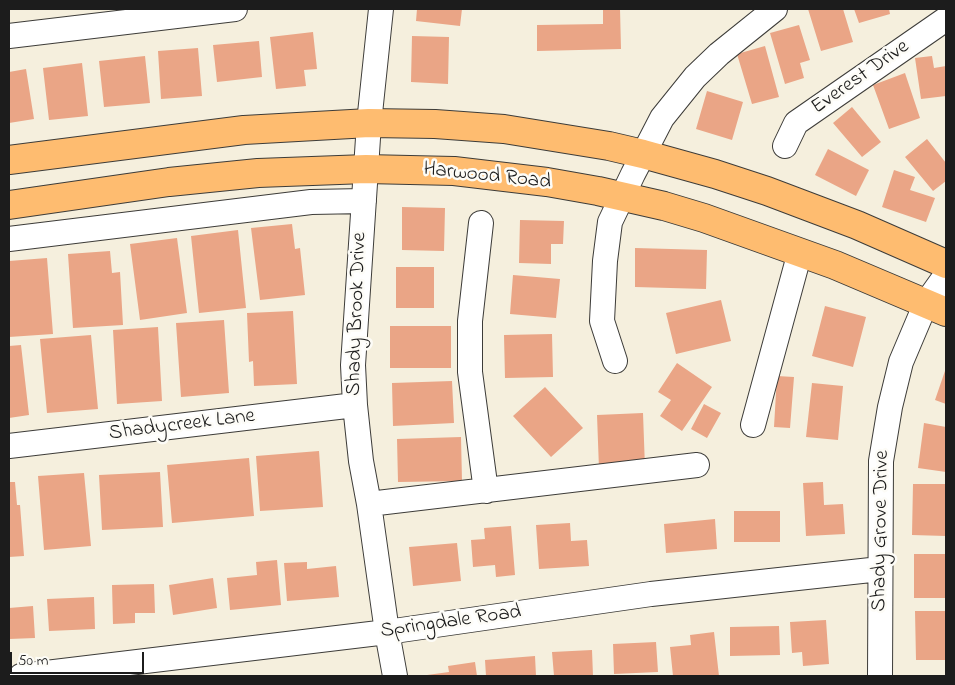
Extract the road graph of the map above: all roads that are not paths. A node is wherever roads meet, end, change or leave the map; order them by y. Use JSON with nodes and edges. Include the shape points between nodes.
{"nodes":[{"id":1,"x":236,"y":9,"type":"edge"},
{"id":2,"x":381,"y":9,"type":"edge"},
{"id":3,"x":775,"y":9,"type":"edge"},
{"id":4,"x":946,"y":19,"type":"edge"},
{"id":5,"x":9,"y":36,"type":"edge"},
{"id":6,"x":369,"y":123,"type":"junction"},
{"id":7,"x":785,"y":146,"type":"dead end"},
{"id":8,"x":643,"y":154,"type":"junction"},
{"id":9,"x":9,"y":160,"type":"edge"},
{"id":10,"x":366,"y":169,"type":"junction"},
{"id":11,"x":624,"y":196,"type":"junction"},
{"id":12,"x":364,"y":201,"type":"junction"},
{"id":13,"x":9,"y":205,"type":"edge"},
{"id":14,"x":481,"y":223,"type":"dead end"},
{"id":15,"x":9,"y":239,"type":"edge"},
{"id":16,"x":800,"y":252,"type":"junction"},
{"id":17,"x":946,"y":264,"type":"edge"},
{"id":18,"x":946,"y":275,"type":"edge"},
{"id":19,"x":936,"y":308,"type":"edge"},
{"id":20,"x":615,"y":361,"type":"dead end"},
{"id":21,"x":355,"y":405,"type":"junction"},
{"id":22,"x":753,"y":425,"type":"dead end"},
{"id":23,"x":9,"y":446,"type":"edge"},
{"id":24,"x":697,"y":466,"type":"dead end"},
{"id":25,"x":486,"y":491,"type":"junction"},
{"id":26,"x":369,"y":504,"type":"junction"},
{"id":27,"x":880,"y":569,"type":"junction"},
{"id":28,"x":387,"y":632,"type":"junction"},
{"id":29,"x":21,"y":676,"type":"edge"},
{"id":30,"x":395,"y":676,"type":"edge"},
{"id":31,"x":880,"y":676,"type":"edge"}],
"edges":[{"from":1,"to":5,"type":"street"},
{"from":2,"to":6,"type":"street","name":"Shady Brook Drive"},
{"from":3,"to":8,"type":"street","via":[[695,77],[662,118]]},
{"from":4,"to":7,"type":"street","name":"Everest Drive","via":[[796,123]]},
{"from":6,"to":8,"type":"main road","via":[[504,130]]},
{"from":6,"to":9,"type":"main road","via":[[244,130]]},
{"from":6,"to":10,"type":"street","name":"Shady Brook Drive"},
{"from":8,"to":11,"type":"street"},
{"from":8,"to":17,"type":"main road","via":[[767,191],[857,225]]},
{"from":10,"to":11,"type":"main road","name":"Harwood Road","via":[[454,171],[547,182]]},
{"from":10,"to":12,"type":"street","name":"Shady Brook Drive"},
{"from":10,"to":13,"type":"main road","name":"Harwood Road","via":[[258,173]]},
{"from":11,"to":16,"type":"main road","name":"Harwood Road","via":[[704,218]]},
{"from":11,"to":20,"type":"street","via":[[610,222],[605,261],[602,321]]},
{"from":12,"to":15,"type":"street","via":[[311,202]]},
{"from":12,"to":21,"type":"street","name":"Shady Brook Drive","via":[[353,365]]},
{"from":14,"to":25,"type":"street","via":[[470,321],[470,372]]},
{"from":16,"to":19,"type":"main road","name":"Harwood Road"},
{"from":16,"to":22,"type":"street"},
{"from":18,"to":19,"type":"street","name":"Shady Grove Drive"},
{"from":19,"to":27,"type":"street","name":"Shady Grove Drive","via":[[901,362],[890,407],[881,461]]},
{"from":21,"to":23,"type":"street","name":"Shadycreek Lane"},
{"from":21,"to":26,"type":"street","name":"Shady Brook Drive"},
{"from":24,"to":25,"type":"street"},
{"from":25,"to":26,"type":"street"},
{"from":26,"to":28,"type":"street","name":"Shady Brook Drive"},
{"from":27,"to":28,"type":"street","name":"Springdale Road","via":[[651,594]]},
{"from":27,"to":31,"type":"street","name":"Shady Grove Drive"},
{"from":28,"to":29,"type":"street","name":"Springdale Road"},
{"from":28,"to":30,"type":"street","name":"Shady Brook Drive"}]}
